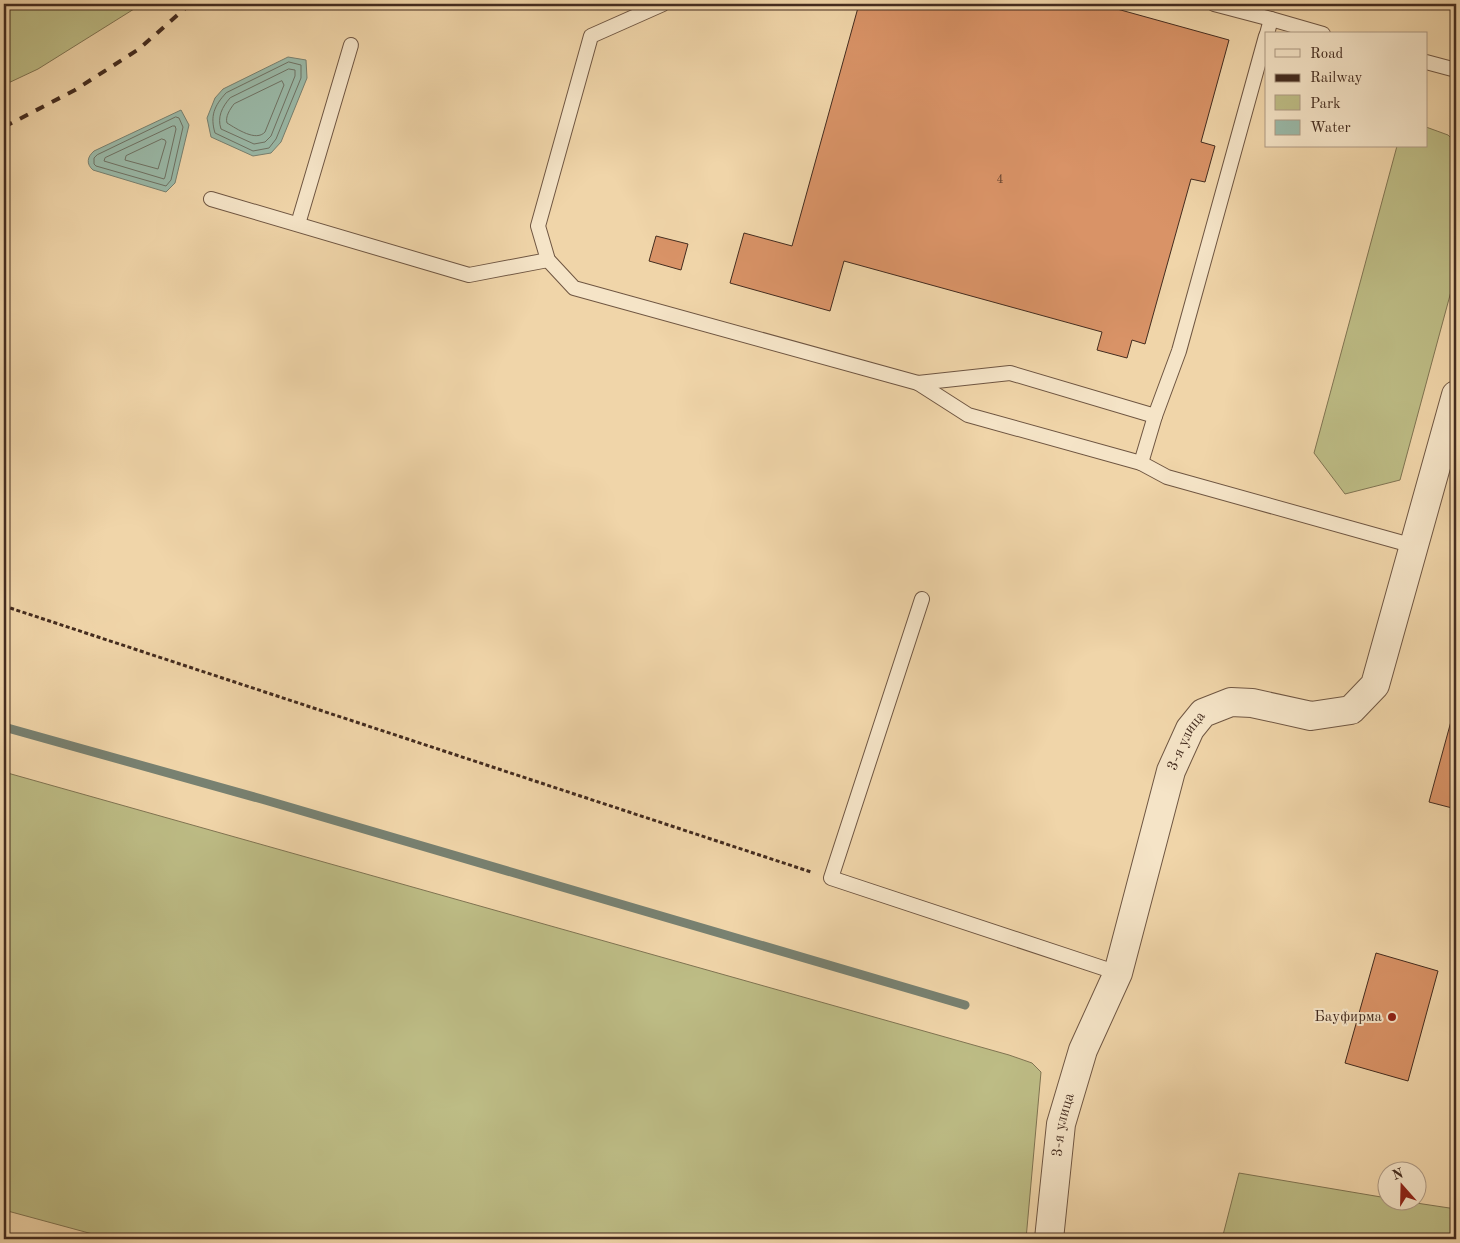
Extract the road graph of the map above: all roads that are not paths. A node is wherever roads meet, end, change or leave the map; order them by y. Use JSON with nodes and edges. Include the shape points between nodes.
{"nodes":[{"id":1,"x":663,"y":4,"type":"edge"},
{"id":2,"x":1214,"y":4,"type":"edge"},
{"id":3,"x":1271,"y":19,"type":"junction"},
{"id":4,"x":1267,"y":32,"type":"edge"},
{"id":5,"x":1316,"y":32,"type":"edge"},
{"id":6,"x":1265,"y":39,"type":"edge"},
{"id":7,"x":351,"y":45,"type":"dead end"},
{"id":8,"x":1428,"y":63,"type":"edge"},
{"id":9,"x":1456,"y":70,"type":"edge"},
{"id":10,"x":211,"y":199,"type":"dead end"},
{"id":11,"x":298,"y":224,"type":"junction"},
{"id":12,"x":548,"y":260,"type":"junction"},
{"id":13,"x":918,"y":383,"type":"junction"},
{"id":14,"x":1456,"y":395,"type":"edge"},
{"id":15,"x":1154,"y":416,"type":"junction"},
{"id":16,"x":1141,"y":463,"type":"junction"},
{"id":17,"x":1414,"y":546,"type":"junction"},
{"id":18,"x":922,"y":599,"type":"dead end"},
{"id":19,"x":1118,"y":973,"type":"junction"},
{"id":20,"x":1049,"y":1239,"type":"edge"}],
"edges":[{"from":1,"to":12,"type":"lane","via":[[591,36],[538,226]]},
{"from":2,"to":3,"type":"lane"},
{"from":3,"to":4,"type":"lane"},
{"from":3,"to":5,"type":"lane"},
{"from":6,"to":15,"type":"lane","via":[[1179,351]]},
{"from":7,"to":11,"type":"lane"},
{"from":8,"to":9,"type":"lane"},
{"from":10,"to":11,"type":"lane"},
{"from":11,"to":12,"type":"lane","via":[[469,275]]},
{"from":12,"to":13,"type":"lane","via":[[574,288]]},
{"from":13,"to":15,"type":"lane","via":[[1010,373]]},
{"from":13,"to":16,"type":"lane","via":[[968,415]]},
{"from":14,"to":17,"type":"street","name":"3-я улица"},
{"from":15,"to":16,"type":"lane"},
{"from":16,"to":17,"type":"lane","via":[[1168,477]]},
{"from":17,"to":19,"type":"street","name":"3-я улица","via":[[1375,685],[1351,710],[1311,716],[1252,703],[1231,702],[1203,712],[1190,729],[1171,771]]},
{"from":18,"to":19,"type":"lane","via":[[831,878]]},
{"from":19,"to":20,"type":"street","name":"3-я улица","via":[[1083,1050],[1061,1124]]}]}
